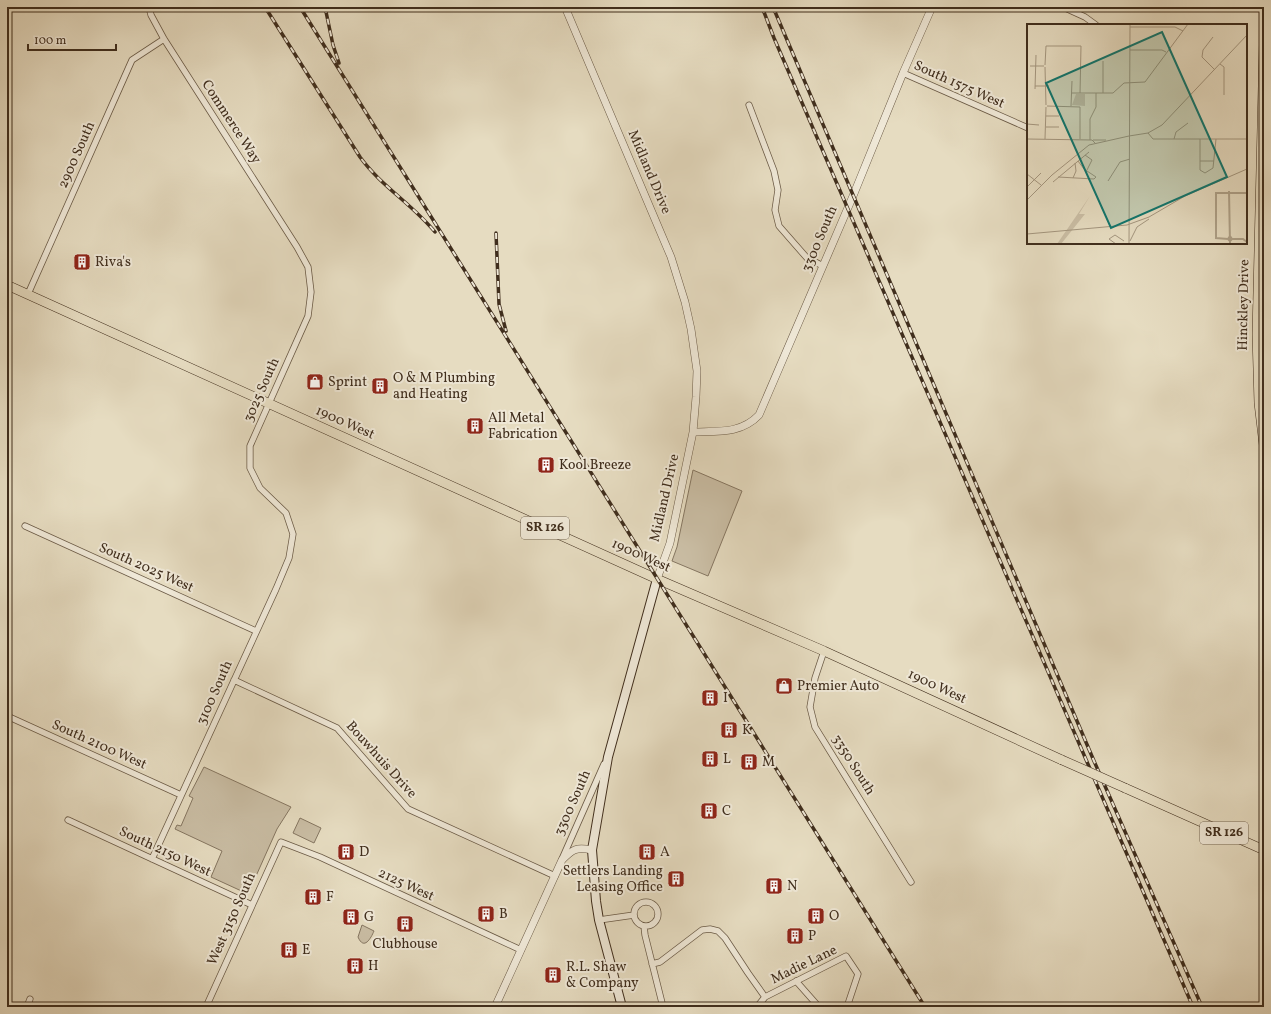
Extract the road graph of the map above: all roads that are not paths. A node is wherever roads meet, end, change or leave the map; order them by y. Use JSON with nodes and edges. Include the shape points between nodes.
{"nodes":[{"id":1,"x":149,"y":7,"type":"edge"},
{"id":2,"x":565,"y":7,"type":"edge"},
{"id":3,"x":932,"y":7,"type":"edge"},
{"id":4,"x":1063,"y":7,"type":"edge"},
{"id":5,"x":1095,"y":24,"type":"edge"},
{"id":6,"x":164,"y":39,"type":"junction"},
{"id":7,"x":1264,"y":45,"type":"edge"},
{"id":8,"x":903,"y":73,"type":"junction"},
{"id":9,"x":749,"y":105,"type":"dead end"},
{"id":10,"x":1027,"y":128,"type":"edge"},
{"id":11,"x":297,"y":247,"type":"joint"},
{"id":12,"x":823,"y":266,"type":"junction"},
{"id":13,"x":7,"y":285,"type":"edge"},
{"id":14,"x":28,"y":294,"type":"junction"},
{"id":15,"x":269,"y":403,"type":"junction"},
{"id":16,"x":693,"y":432,"type":"junction"},
{"id":17,"x":1264,"y":445,"type":"edge"},
{"id":18,"x":25,"y":526,"type":"dead end"},
{"id":19,"x":293,"y":534,"type":"joint"},
{"id":20,"x":657,"y":579,"type":"junction"},
{"id":21,"x":256,"y":631,"type":"junction"},
{"id":22,"x":824,"y":651,"type":"junction"},
{"id":23,"x":234,"y":680,"type":"junction"},
{"id":24,"x":7,"y":716,"type":"edge"},
{"id":25,"x":608,"y":757,"type":"junction"},
{"id":26,"x":181,"y":795,"type":"junction"},
{"id":27,"x":68,"y":820,"type":"dead end"},
{"id":28,"x":281,"y":842,"type":"joint"},
{"id":29,"x":592,"y":850,"type":"junction"},
{"id":30,"x":1264,"y":850,"type":"edge"},
{"id":31,"x":152,"y":859,"type":"junction"},
{"id":32,"x":562,"y":860,"type":"junction"},
{"id":33,"x":554,"y":876,"type":"junction"},
{"id":34,"x":911,"y":882,"type":"dead end"},
{"id":35,"x":252,"y":905,"type":"junction"},
{"id":36,"x":634,"y":915,"type":"junction"},
{"id":37,"x":599,"y":920,"type":"junction"},
{"id":38,"x":644,"y":926,"type":"junction"},
{"id":39,"x":521,"y":950,"type":"junction"},
{"id":40,"x":652,"y":964,"type":"junction"},
{"id":41,"x":796,"y":981,"type":"junction"},
{"id":42,"x":765,"y":997,"type":"junction"},
{"id":43,"x":30,"y":999,"type":"dead end"},
{"id":44,"x":27,"y":1007,"type":"edge"},
{"id":45,"x":206,"y":1007,"type":"edge"},
{"id":46,"x":495,"y":1007,"type":"edge"},
{"id":47,"x":622,"y":1007,"type":"edge"},
{"id":48,"x":663,"y":1007,"type":"edge"},
{"id":49,"x":757,"y":1007,"type":"edge"},
{"id":50,"x":819,"y":1007,"type":"edge"},
{"id":51,"x":846,"y":1007,"type":"edge"}],
"edges":[{"from":1,"to":6,"type":"street","name":"Commerce Way"},
{"from":2,"to":16,"type":"street","name":"Midland Drive","via":[[671,256],[685,302],[696,370]]},
{"from":3,"to":8,"type":"street","name":"3300 South"},
{"from":4,"to":5,"type":"street"},
{"from":6,"to":11,"type":"street","name":"Commerce Way"},
{"from":6,"to":14,"type":"street","name":"2900 South","via":[[132,60]]},
{"from":7,"to":17,"type":"main road","name":"Hinckley Drive","via":[[1258,334],[1259,403]]},
{"from":8,"to":10,"type":"street","name":"South 1575 West"},
{"from":8,"to":12,"type":"street","name":"3300 South"},
{"from":9,"to":12,"type":"street","via":[[774,171],[778,190],[775,210],[779,226],[807,258]]},
{"from":11,"to":15,"type":"street","name":"3025 South","via":[[309,272],[312,292],[308,316]]},
{"from":12,"to":16,"type":"street","name":"3300 South","via":[[759,415],[752,423],[740,428]]},
{"from":13,"to":14,"type":"main road","name":"1900 West","number":"SR 126"},
{"from":14,"to":15,"type":"main road","name":"1900 West","number":"SR 126"},
{"from":15,"to":19,"type":"street","name":"3025 South","via":[[250,446],[250,468],[260,488],[286,513]]},
{"from":15,"to":20,"type":"main road","name":"1900 West","number":"SR 126"},
{"from":16,"to":20,"type":"street","name":"Midland Drive","via":[[670,543]]},
{"from":18,"to":21,"type":"street","name":"South 2025 West"},
{"from":19,"to":21,"type":"street","name":"3100 South","via":[[289,558]]},
{"from":20,"to":22,"type":"main road","name":"1900 West","number":"SR 126"},
{"from":20,"to":25,"type":"main road","name":"Midland Drive"},
{"from":21,"to":23,"type":"street","name":"3100 South"},
{"from":22,"to":30,"type":"main road","name":"1900 West","number":"SR 126","bridge":true},
{"from":22,"to":34,"type":"street","name":"3350 South","via":[[815,678],[810,707],[815,727]]},
{"from":23,"to":26,"type":"street","name":"3100 South"},
{"from":23,"to":33,"type":"street","name":"Bouwhuis Drive","via":[[337,728],[408,809]]},
{"from":24,"to":26,"type":"street","name":"South 2100 West"},
{"from":25,"to":29,"type":"main road","name":"Midland Drive"},
{"from":25,"to":32,"type":"street","name":"3300 South"},
{"from":26,"to":31,"type":"street","name":"3100 South"},
{"from":27,"to":31,"type":"street","name":"South 2150 West"},
{"from":28,"to":35,"type":"street","name":"West 3150 South"},
{"from":28,"to":39,"type":"street","name":"2125 West","via":[[326,860]]},
{"from":29,"to":32,"type":"street","name":"3300 South","via":[[572,850]]},
{"from":29,"to":37,"type":"main road","name":"Midland Drive"},
{"from":31,"to":35,"type":"street","name":"South 2150 West"},
{"from":32,"to":33,"type":"street","name":"3300 South"},
{"from":33,"to":39,"type":"street","name":"3300 South"},
{"from":35,"to":45,"type":"street","name":"West 3150 South"},
{"from":36,"to":37,"type":"street"},
{"from":36,"to":38,"type":"street","via":[[638,923]]},
{"from":36,"to":38,"type":"street","via":[[636,908],[642,903],[647,902],[654,906],[658,912],[656,920],[651,925]]},
{"from":37,"to":47,"type":"main road","name":"Midland Drive"},
{"from":38,"to":40,"type":"street"},
{"from":39,"to":46,"type":"street","name":"3300 South"},
{"from":40,"to":42,"type":"street","via":[[660,962],[702,930],[718,931]]},
{"from":40,"to":48,"type":"street"},
{"from":41,"to":42,"type":"street","name":"Madie Lane"},
{"from":41,"to":50,"type":"street"},
{"from":41,"to":51,"type":"street","name":"Madie Lane","via":[[846,956],[858,974]]},
{"from":42,"to":49,"type":"street","name":"Madie Lane"},
{"from":43,"to":44,"type":"street"}]}
